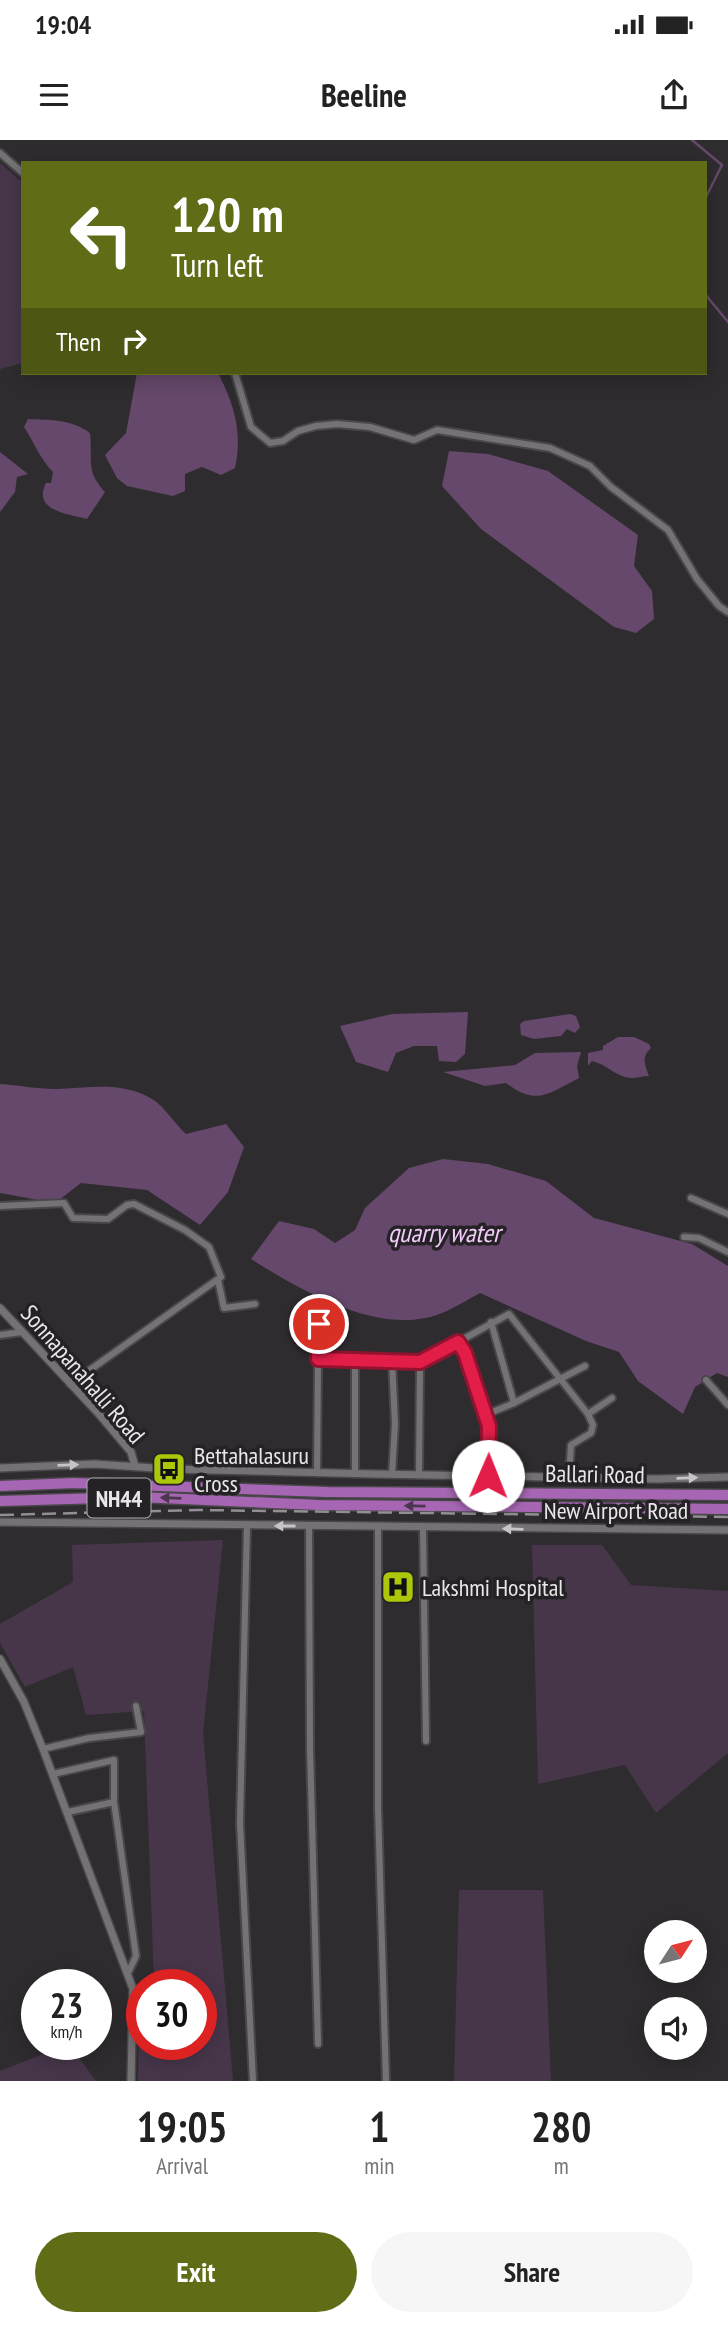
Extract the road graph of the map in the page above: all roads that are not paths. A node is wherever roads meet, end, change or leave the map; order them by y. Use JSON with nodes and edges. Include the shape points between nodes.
{"nodes":[{"id":1,"x":0,"y":153,"type":"edge"},
{"id":2,"x":21,"y":171,"type":"edge"},
{"id":3,"x":236,"y":375,"type":"edge"},
{"id":4,"x":728,"y":612,"type":"edge"},
{"id":5,"x":691,"y":1198,"type":"dead end"},
{"id":6,"x":0,"y":1206,"type":"edge"},
{"id":7,"x":728,"y":1214,"type":"edge"},
{"id":8,"x":684,"y":1237,"type":"dead end"},
{"id":9,"x":728,"y":1252,"type":"edge"},
{"id":10,"x":218,"y":1280,"type":"junction"},
{"id":11,"x":255,"y":1304,"type":"dead end"},
{"id":12,"x":0,"y":1308,"type":"edge"},
{"id":13,"x":491,"y":1322,"type":"junction"},
{"id":14,"x":319,"y":1324,"type":"dead end"},
{"id":15,"x":22,"y":1332,"type":"junction"},
{"id":16,"x":0,"y":1335,"type":"edge"},
{"id":17,"x":458,"y":1342,"type":"junction"},
{"id":18,"x":318,"y":1359,"type":"junction"},
{"id":19,"x":355,"y":1360,"type":"junction"},
{"id":20,"x":392,"y":1361,"type":"junction"},
{"id":21,"x":420,"y":1362,"type":"junction"},
{"id":22,"x":585,"y":1366,"type":"dead end"},
{"id":23,"x":561,"y":1380,"type":"junction"},
{"id":24,"x":706,"y":1380,"type":"dead end"},
{"id":25,"x":70,"y":1384,"type":"junction"},
{"id":26,"x":612,"y":1398,"type":"dead end"},
{"id":27,"x":514,"y":1403,"type":"junction"},
{"id":28,"x":728,"y":1405,"type":"edge"},
{"id":29,"x":588,"y":1414,"type":"junction"},
{"id":30,"x":485,"y":1415,"type":"junction"},
{"id":31,"x":135,"y":1466,"type":"junction"},
{"id":32,"x":0,"y":1468,"type":"edge"},
{"id":33,"x":317,"y":1473,"type":"junction"},
{"id":34,"x":355,"y":1474,"type":"junction"},
{"id":35,"x":392,"y":1474,"type":"junction"},
{"id":36,"x":419,"y":1475,"type":"junction"},
{"id":37,"x":488,"y":1476,"type":"junction"},
{"id":38,"x":728,"y":1477,"type":"edge"},
{"id":39,"x":569,"y":1478,"type":"junction"},
{"id":40,"x":0,"y":1486,"type":"edge"},
{"id":41,"x":728,"y":1494,"type":"edge"},
{"id":42,"x":0,"y":1501,"type":"edge"},
{"id":43,"x":728,"y":1509,"type":"edge"},
{"id":44,"x":0,"y":1522,"type":"edge"},
{"id":45,"x":247,"y":1526,"type":"junction"},
{"id":46,"x":309,"y":1526,"type":"junction"},
{"id":47,"x":378,"y":1526,"type":"junction"},
{"id":48,"x":423,"y":1527,"type":"junction"},
{"id":49,"x":728,"y":1530,"type":"edge"},
{"id":50,"x":0,"y":1659,"type":"edge"},
{"id":51,"x":136,"y":1706,"type":"dead end"},
{"id":52,"x":426,"y":1741,"type":"dead end"},
{"id":53,"x":43,"y":1749,"type":"junction"},
{"id":54,"x":52,"y":1774,"type":"junction"},
{"id":55,"x":114,"y":1802,"type":"junction"},
{"id":56,"x":68,"y":1812,"type":"junction"},
{"id":57,"x":127,"y":1969,"type":"edge"},
{"id":58,"x":131,"y":1969,"type":"edge"},
{"id":59,"x":318,"y":2044,"type":"dead end"},
{"id":60,"x":131,"y":2060,"type":"edge"},
{"id":61,"x":131,"y":2081,"type":"edge"},
{"id":62,"x":253,"y":2081,"type":"edge"},
{"id":63,"x":386,"y":2081,"type":"edge"}],
"edges":[{"from":1,"to":2,"type":"street"},
{"from":3,"to":4,"type":"street","via":[[251,427],[270,443],[298,431],[337,424],[370,427],[414,440],[437,430],[550,448],[583,463],[667,530],[697,579]]},
{"from":5,"to":7,"type":"street"},
{"from":6,"to":10,"type":"street","via":[[64,1203],[73,1218],[108,1219],[134,1204],[176,1224],[209,1247],[222,1277]]},
{"from":8,"to":9,"type":"street","via":[[699,1238]]},
{"from":10,"to":11,"type":"street","via":[[223,1308]]},
{"from":10,"to":25,"type":"street"},
{"from":12,"to":15,"type":"street","name":"Sonnapanahalli Road"},
{"from":13,"to":17,"type":"street"},
{"from":13,"to":23,"type":"street","via":[[509,1314]]},
{"from":13,"to":27,"type":"street"},
{"from":14,"to":18,"type":"street"},
{"from":15,"to":16,"type":"street"},
{"from":15,"to":25,"type":"street","name":"Sonnapanahalli Road"},
{"from":17,"to":21,"type":"street"},
{"from":17,"to":30,"type":"street"},
{"from":18,"to":19,"type":"street"},
{"from":18,"to":33,"type":"street"},
{"from":19,"to":20,"type":"street"},
{"from":19,"to":34,"type":"street"},
{"from":20,"to":21,"type":"street"},
{"from":20,"to":35,"type":"street"},
{"from":21,"to":36,"type":"street"},
{"from":22,"to":23,"type":"street"},
{"from":23,"to":27,"type":"street"},
{"from":23,"to":29,"type":"street"},
{"from":24,"to":28,"type":"street"},
{"from":25,"to":31,"type":"street","name":"Sonnapanahalli Road","via":[[131,1452]]},
{"from":26,"to":29,"type":"street"},
{"from":27,"to":30,"type":"street"},
{"from":29,"to":39,"type":"street","via":[[593,1425],[590,1433],[571,1445]]},
{"from":30,"to":37,"type":"street"},
{"from":32,"to":31,"type":"street","one_way":true},
{"from":31,"to":33,"type":"street"},
{"from":33,"to":34,"type":"street"},
{"from":34,"to":35,"type":"street"},
{"from":35,"to":36,"type":"street"},
{"from":36,"to":37,"type":"street"},
{"from":37,"to":39,"type":"street"},
{"from":39,"to":38,"type":"street","one_way":true},
{"from":40,"to":41,"type":"highway","name":"Ballari Road","number":"NH44","via":[[74,1483],[327,1492]]},
{"from":43,"to":42,"type":"highway","name":"Ballari Road","number":"NH44","one_way":true,"via":[[319,1505],[138,1497]]},
{"from":44,"to":45,"type":"street","name":"New Airport Road"},
{"from":46,"to":45,"type":"street","name":"New Airport Road","one_way":true},
{"from":45,"to":62,"type":"street","via":[[240,1824]]},
{"from":46,"to":47,"type":"street","name":"New Airport Road"},
{"from":46,"to":59,"type":"street"},
{"from":47,"to":48,"type":"street","name":"New Airport Road"},
{"from":47,"to":63,"type":"street","via":[[378,1807]]},
{"from":49,"to":48,"type":"street","name":"New Airport Road","one_way":true},
{"from":48,"to":52,"type":"street"},
{"from":50,"to":53,"type":"street"},
{"from":51,"to":53,"type":"street","via":[[141,1732]]},
{"from":53,"to":54,"type":"street"},
{"from":54,"to":55,"type":"street","via":[[114,1760]]},
{"from":54,"to":56,"type":"street"},
{"from":55,"to":56,"type":"street"},
{"from":55,"to":58,"type":"street","via":[[136,1956]]},
{"from":56,"to":57,"type":"street"},
{"from":60,"to":61,"type":"street"}]}
